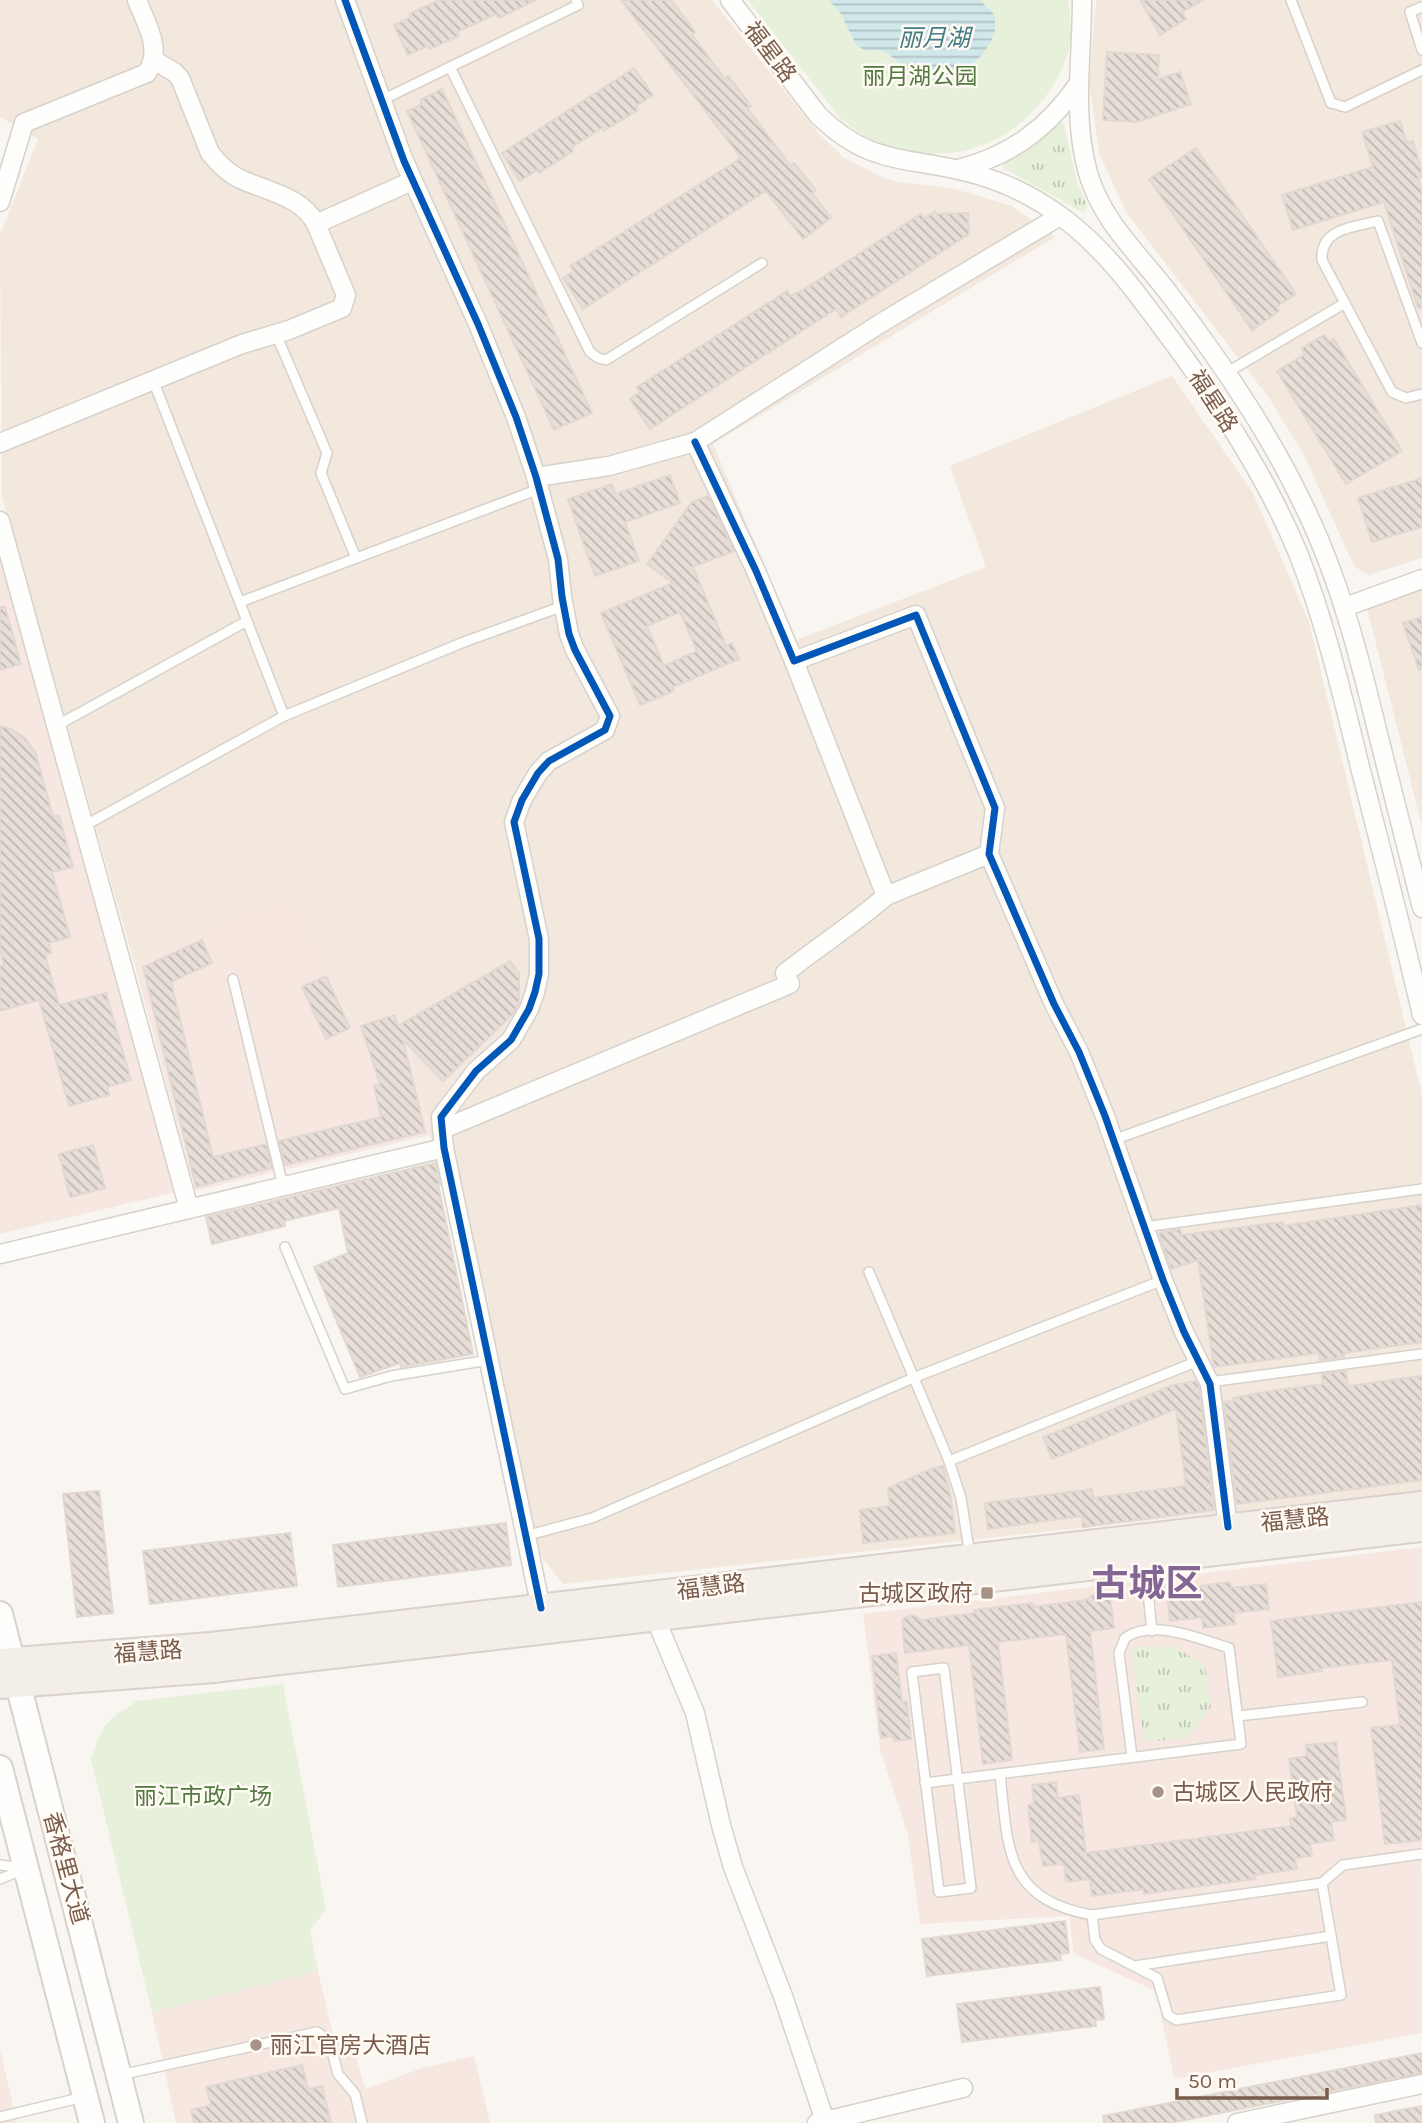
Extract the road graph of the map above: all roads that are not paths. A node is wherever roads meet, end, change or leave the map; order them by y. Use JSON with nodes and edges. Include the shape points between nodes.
{"nodes":[{"id":1,"x":137,"y":0,"type":"edge"},
{"id":2,"x":345,"y":0,"type":"edge"},
{"id":3,"x":576,"y":0,"type":"edge"},
{"id":4,"x":730,"y":0,"type":"edge"},
{"id":5,"x":1082,"y":0,"type":"edge"},
{"id":6,"x":1291,"y":0,"type":"edge"},
{"id":7,"x":1422,"y":7,"type":"edge"},
{"id":8,"x":1422,"y":50,"type":"edge"},
{"id":9,"x":154,"y":60,"type":"junction"},
{"id":10,"x":450,"y":67,"type":"junction"},
{"id":11,"x":1422,"y":70,"type":"edge"},
{"id":12,"x":1079,"y":83,"type":"junction"},
{"id":13,"x":380,"y":101,"type":"junction"},
{"id":14,"x":955,"y":169,"type":"junction"},
{"id":15,"x":412,"y":181,"type":"junction"},
{"id":16,"x":0,"y":202,"type":"edge"},
{"id":17,"x":1060,"y":216,"type":"junction"},
{"id":18,"x":316,"y":224,"type":"junction"},
{"id":19,"x":762,"y":263,"type":"dead end"},
{"id":20,"x":1345,"y":303,"type":"junction"},
{"id":21,"x":276,"y":334,"type":"junction"},
{"id":22,"x":1422,"y":343,"type":"edge"},
{"id":23,"x":1226,"y":373,"type":"junction"},
{"id":24,"x":153,"y":380,"type":"junction"},
{"id":25,"x":1422,"y":394,"type":"edge"},
{"id":26,"x":695,"y":442,"type":"junction"},
{"id":27,"x":0,"y":443,"type":"edge"},
{"id":28,"x":537,"y":483,"type":"junction"},
{"id":29,"x":0,"y":521,"type":"edge"},
{"id":30,"x":356,"y":558,"type":"junction"},
{"id":31,"x":1422,"y":579,"type":"edge"},
{"id":32,"x":240,"y":602,"type":"junction"},
{"id":33,"x":563,"y":606,"type":"junction"},
{"id":34,"x":1345,"y":607,"type":"junction"},
{"id":35,"x":247,"y":621,"type":"junction"},
{"id":36,"x":793,"y":661,"type":"junction"},
{"id":37,"x":284,"y":716,"type":"junction"},
{"id":38,"x":56,"y":726,"type":"junction"},
{"id":39,"x":84,"y":826,"type":"junction"},
{"id":40,"x":989,"y":854,"type":"junction"},
{"id":41,"x":1418,"y":873,"type":"edge"},
{"id":42,"x":886,"y":896,"type":"junction"},
{"id":43,"x":1422,"y":908,"type":"edge"},
{"id":44,"x":233,"y":979,"type":"dead end"},
{"id":45,"x":1422,"y":1015,"type":"edge"},
{"id":46,"x":1422,"y":1029,"type":"edge"},
{"id":47,"x":443,"y":1129,"type":"junction"},
{"id":48,"x":1113,"y":1140,"type":"junction"},
{"id":49,"x":444,"y":1148,"type":"junction"},
{"id":50,"x":283,"y":1186,"type":"junction"},
{"id":51,"x":1422,"y":1189,"type":"edge"},
{"id":52,"x":189,"y":1209,"type":"junction"},
{"id":53,"x":1143,"y":1227,"type":"junction"},
{"id":54,"x":285,"y":1247,"type":"dead end"},
{"id":55,"x":0,"y":1254,"type":"edge"},
{"id":56,"x":869,"y":1272,"type":"dead end"},
{"id":57,"x":1163,"y":1280,"type":"junction"},
{"id":58,"x":1422,"y":1354,"type":"edge"},
{"id":59,"x":489,"y":1360,"type":"junction"},
{"id":60,"x":1198,"y":1361,"type":"junction"},
{"id":61,"x":914,"y":1378,"type":"junction"},
{"id":62,"x":1209,"y":1382,"type":"junction"},
{"id":63,"x":949,"y":1461,"type":"junction"},
{"id":64,"x":1422,"y":1506,"type":"edge"},
{"id":65,"x":1422,"y":1527,"type":"edge"},
{"id":66,"x":1228,"y":1528,"type":"junction"},
{"id":67,"x":526,"y":1536,"type":"junction"},
{"id":68,"x":970,"y":1557,"type":"junction"},
{"id":69,"x":1145,"y":1558,"type":"junction"},
{"id":70,"x":541,"y":1608,"type":"junction"},
{"id":71,"x":0,"y":1614,"type":"edge"},
{"id":72,"x":654,"y":1615,"type":"junction"},
{"id":73,"x":1152,"y":1631,"type":"junction"},
{"id":74,"x":8,"y":1673,"type":"edge"},
{"id":75,"x":1362,"y":1702,"type":"dead end"},
{"id":76,"x":1238,"y":1716,"type":"junction"},
{"id":77,"x":1132,"y":1757,"type":"junction"},
{"id":78,"x":0,"y":1768,"type":"edge"},
{"id":79,"x":1000,"y":1774,"type":"junction"},
{"id":80,"x":958,"y":1779,"type":"junction"},
{"id":81,"x":925,"y":1783,"type":"junction"},
{"id":82,"x":1422,"y":1854,"type":"edge"},
{"id":83,"x":0,"y":1865,"type":"edge"},
{"id":84,"x":26,"y":1868,"type":"junction"},
{"id":85,"x":0,"y":1879,"type":"edge"},
{"id":86,"x":1322,"y":1883,"type":"junction"},
{"id":87,"x":1092,"y":1915,"type":"junction"},
{"id":88,"x":1331,"y":1936,"type":"junction"},
{"id":89,"x":1133,"y":1966,"type":"junction"},
{"id":90,"x":120,"y":2075,"type":"junction"},
{"id":91,"x":1422,"y":2084,"type":"edge"},
{"id":92,"x":963,"y":2088,"type":"dead end"},
{"id":93,"x":86,"y":2097,"type":"junction"},
{"id":94,"x":0,"y":2117,"type":"edge"},
{"id":95,"x":821,"y":2122,"type":"edge"},
{"id":96,"x":92,"y":2123,"type":"edge"},
{"id":97,"x":131,"y":2123,"type":"edge"},
{"id":98,"x":362,"y":2123,"type":"edge"},
{"id":99,"x":1237,"y":2123,"type":"edge"}],
"edges":[{"from":1,"to":9,"type":"street","via":[[155,47]]},
{"from":2,"to":13,"type":"street"},
{"from":3,"to":10,"type":"lane","via":[[578,5]]},
{"from":4,"to":14,"type":"street","name":"福星路","via":[[832,129],[880,156]]},
{"from":5,"to":12,"type":"street","name":"福星路"},
{"from":6,"to":11,"type":"lane","via":[[1331,103],[1345,107]]},
{"from":7,"to":8,"type":"lane","via":[[1410,12]]},
{"from":9,"to":16,"type":"street","via":[[147,73],[24,123]]},
{"from":9,"to":18,"type":"street","via":[[180,78],[209,153],[217,162],[237,177],[301,204]]},
{"from":10,"to":13,"type":"lane"},
{"from":10,"to":19,"type":"lane","via":[[590,352],[598,358],[606,360]]},
{"from":12,"to":14,"type":"street","via":[[1032,135],[994,158]]},
{"from":12,"to":23,"type":"street","name":"福星路","via":[[1082,148],[1104,215]]},
{"from":13,"to":15,"type":"street"},
{"from":14,"to":17,"type":"street","name":"福星路","via":[[1002,184]]},
{"from":15,"to":18,"type":"street"},
{"from":15,"to":28,"type":"street","via":[[498,370]]},
{"from":17,"to":26,"type":"street"},
{"from":17,"to":45,"type":"street","name":"福星路","via":[[1111,261],[1150,310],[1219,410],[1280,513],[1325,628]]},
{"from":18,"to":21,"type":"street","via":[[346,295],[342,308]]},
{"from":20,"to":22,"type":"lane","via":[[1322,260],[1323,245],[1334,233],[1378,221]]},
{"from":20,"to":23,"type":"lane"},
{"from":20,"to":25,"type":"lane","via":[[1392,392],[1406,398]]},
{"from":21,"to":24,"type":"street"},
{"from":21,"to":30,"type":"lane","via":[[327,453],[321,472]]},
{"from":23,"to":34,"type":"street","name":"福星路","via":[[1302,501]]},
{"from":24,"to":27,"type":"street"},
{"from":24,"to":32,"type":"lane"},
{"from":26,"to":28,"type":"street"},
{"from":26,"to":36,"type":"street"},
{"from":28,"to":30,"type":"lane"},
{"from":28,"to":33,"type":"street","via":[[558,559]]},
{"from":29,"to":38,"type":"street"},
{"from":30,"to":32,"type":"lane"},
{"from":31,"to":34,"type":"street"},
{"from":32,"to":35,"type":"lane"},
{"from":33,"to":37,"type":"lane"},
{"from":33,"to":47,"type":"street","via":[[575,650],[609,712],[608,726],[549,761],[522,800],[514,822],[539,939],[535,992],[511,1040],[476,1071],[441,1117]]},
{"from":34,"to":41,"type":"street","name":"福星路"},
{"from":35,"to":37,"type":"lane"},
{"from":35,"to":38,"type":"lane"},
{"from":36,"to":40,"type":"street","via":[[916,615],[995,808]]},
{"from":36,"to":42,"type":"street"},
{"from":37,"to":39,"type":"lane"},
{"from":38,"to":39,"type":"street"},
{"from":39,"to":52,"type":"street"},
{"from":40,"to":42,"type":"street"},
{"from":40,"to":48,"type":"street","via":[[1079,1052]]},
{"from":41,"to":43,"type":"street","name":"福星路"},
{"from":42,"to":47,"type":"street","via":[[785,973],[790,984]]},
{"from":44,"to":50,"type":"lane"},
{"from":46,"to":48,"type":"lane"},
{"from":47,"to":49,"type":"street"},
{"from":48,"to":53,"type":"street"},
{"from":49,"to":50,"type":"street"},
{"from":49,"to":59,"type":"street"},
{"from":50,"to":52,"type":"street"},
{"from":51,"to":53,"type":"lane"},
{"from":52,"to":55,"type":"street"},
{"from":53,"to":57,"type":"street"},
{"from":54,"to":59,"type":"lane","via":[[345,1389],[391,1376]]},
{"from":56,"to":61,"type":"lane"},
{"from":57,"to":60,"type":"street"},
{"from":57,"to":61,"type":"lane"},
{"from":58,"to":62,"type":"lane"},
{"from":59,"to":67,"type":"street"},
{"from":60,"to":62,"type":"street"},
{"from":60,"to":63,"type":"lane"},
{"from":61,"to":63,"type":"lane"},
{"from":61,"to":67,"type":"lane","via":[[592,1518]]},
{"from":62,"to":66,"type":"street"},
{"from":63,"to":68,"type":"lane","via":[[961,1498]]},
{"from":64,"to":66,"type":"main road","name":"福慧路"},
{"from":65,"to":69,"type":"main road","name":"福慧路"},
{"from":66,"to":68,"type":"main road","name":"福慧路"},
{"from":67,"to":70,"type":"street"},
{"from":68,"to":70,"type":"main road","name":"福慧路"},
{"from":69,"to":72,"type":"main road","name":"福慧路"},
{"from":69,"to":73,"type":"lane"},
{"from":70,"to":74,"type":"main road","name":"福慧路"},
{"from":71,"to":74,"type":"main road","name":"香格里大道"},
{"from":72,"to":74,"type":"main road","name":"福慧路","via":[[213,1668]]},
{"from":72,"to":95,"type":"street","via":[[695,1713],[733,1867],[783,1996]]},
{"from":73,"to":76,"type":"lane","via":[[1169,1629],[1229,1648]]},
{"from":73,"to":77,"type":"lane","via":[[1129,1635],[1120,1648]]},
{"from":74,"to":90,"type":"main road","name":"香格里大道"},
{"from":75,"to":76,"type":"lane"},
{"from":76,"to":77,"type":"lane","via":[[1241,1744]]},
{"from":77,"to":79,"type":"lane"},
{"from":78,"to":84,"type":"main road","name":"香格里大道"},
{"from":79,"to":80,"type":"lane"},
{"from":79,"to":87,"type":"lane","via":[[1007,1838],[1020,1874],[1042,1897]]},
{"from":80,"to":81,"type":"lane"},
{"from":80,"to":81,"type":"lane","via":[[971,1888],[939,1892]]},
{"from":80,"to":81,"type":"lane","via":[[944,1668],[912,1672]]},
{"from":82,"to":86,"type":"lane","via":[[1343,1865]]},
{"from":83,"to":84,"type":"lane"},
{"from":84,"to":85,"type":"lane"},
{"from":84,"to":93,"type":"main road","name":"香格里大道"},
{"from":86,"to":87,"type":"lane"},
{"from":86,"to":88,"type":"lane"},
{"from":87,"to":89,"type":"lane","via":[[1101,1949]]},
{"from":88,"to":89,"type":"lane"},
{"from":88,"to":89,"type":"lane","via":[[1341,1995],[1176,2020],[1168,2015],[1157,1978]]},
{"from":90,"to":97,"type":"main road","name":"香格里大道"},
{"from":90,"to":98,"type":"lane","via":[[317,2032],[330,2040],[338,2074],[355,2094]]},
{"from":91,"to":99,"type":"street"},
{"from":92,"to":95,"type":"street"},
{"from":93,"to":94,"type":"lane"},
{"from":93,"to":96,"type":"main road","name":"香格里大道"}]}
